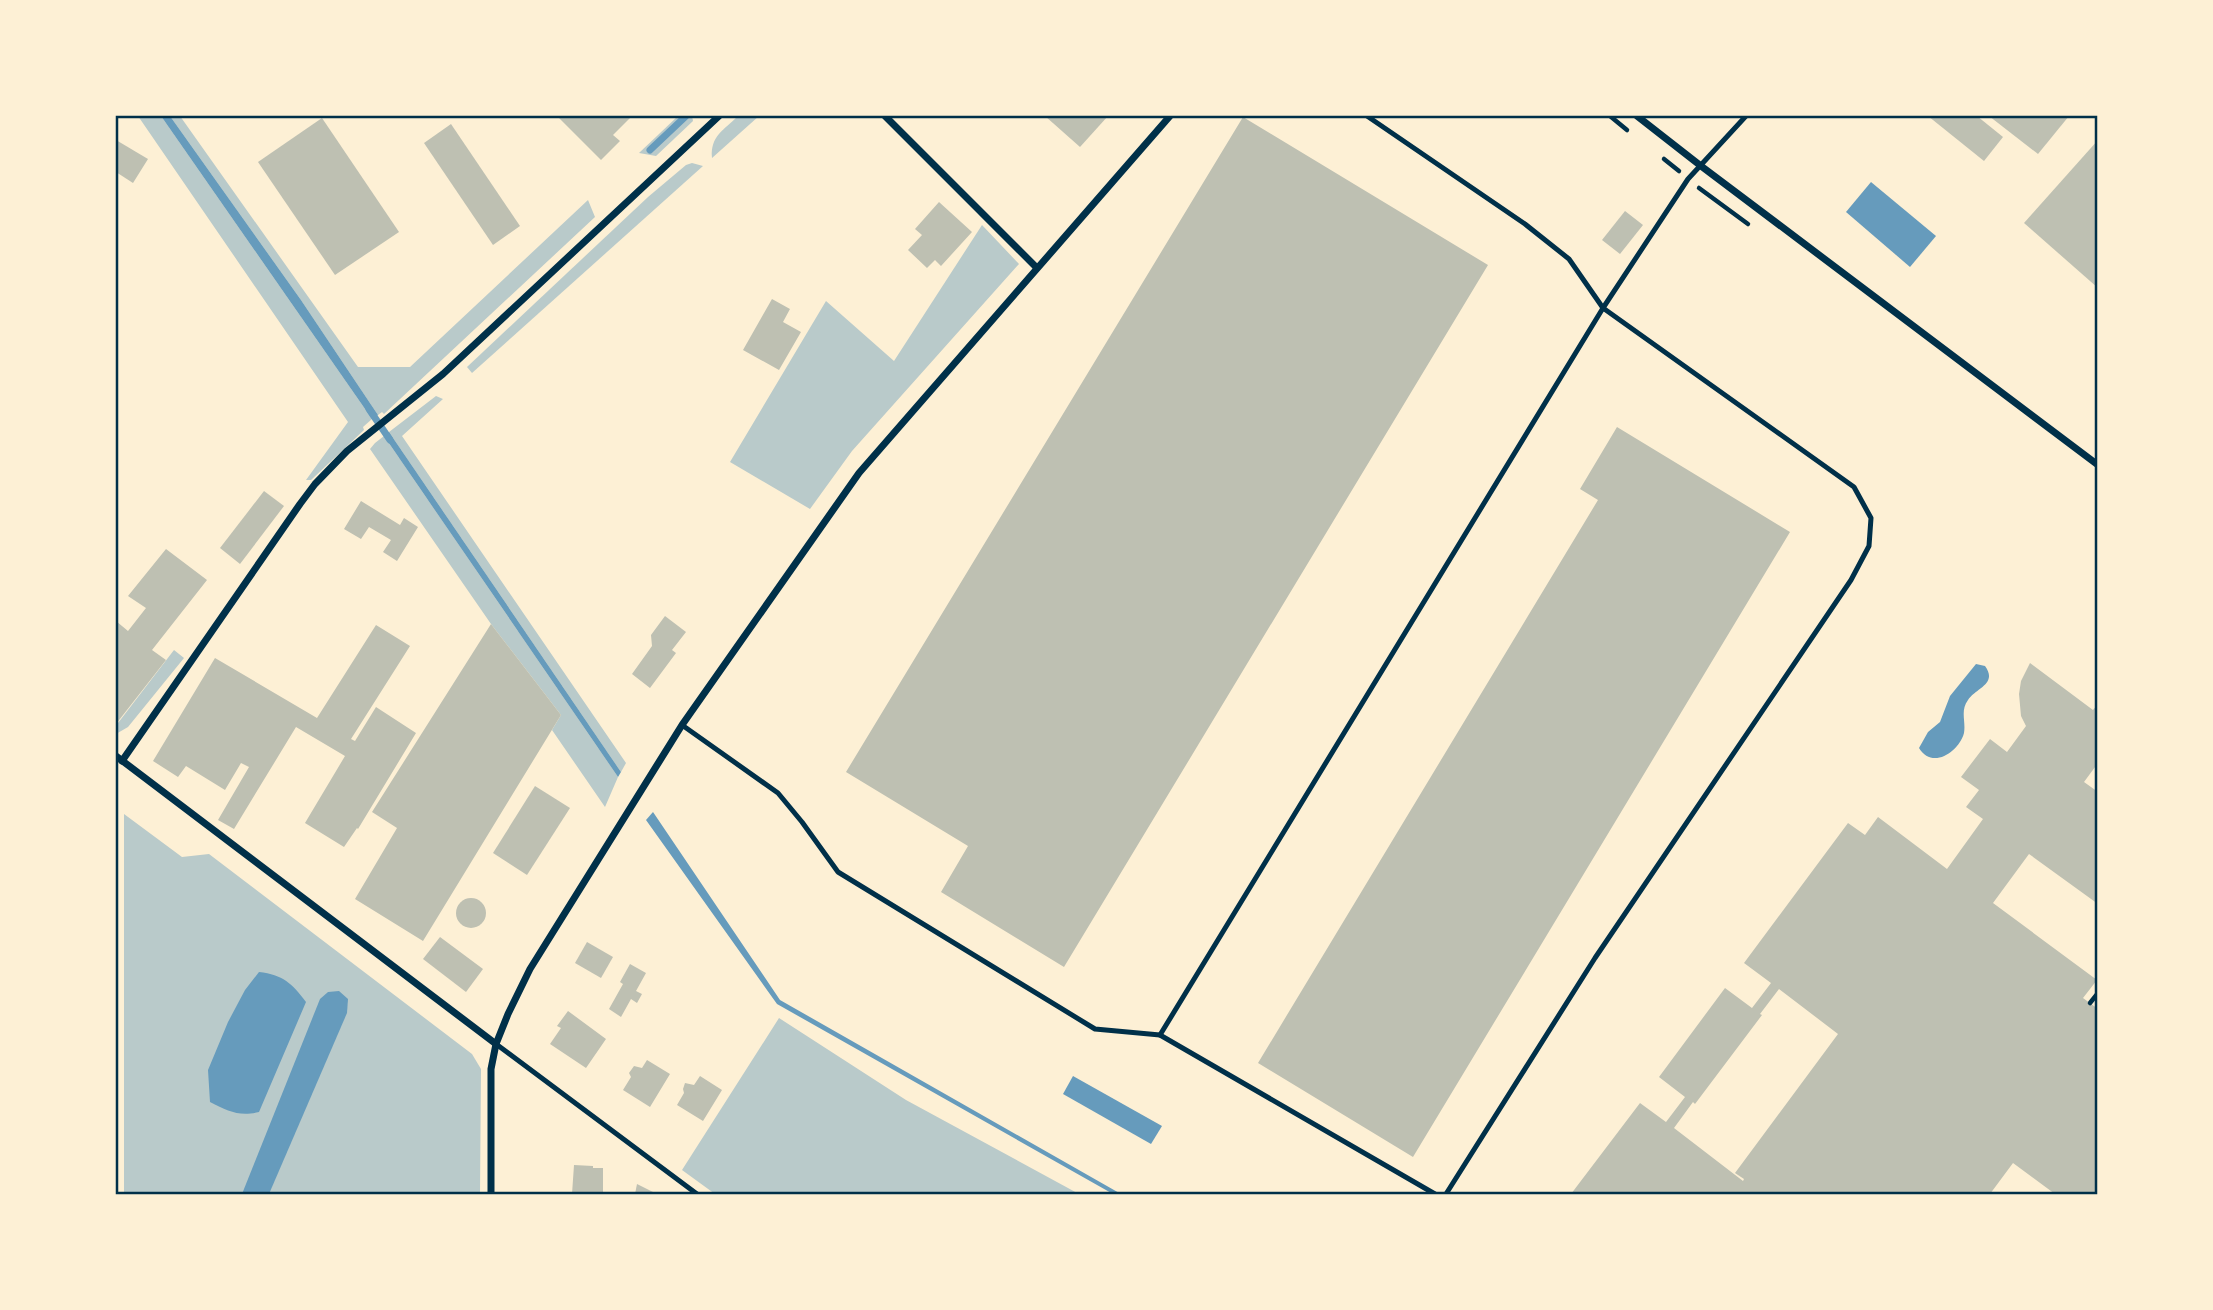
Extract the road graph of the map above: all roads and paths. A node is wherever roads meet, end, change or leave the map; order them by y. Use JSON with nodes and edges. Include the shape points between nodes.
{"nodes":[{"id":1,"x":719,"y":116,"type":"edge"},
{"id":2,"x":885,"y":116,"type":"edge"},
{"id":3,"x":1170,"y":116,"type":"edge"},
{"id":4,"x":1367,"y":116,"type":"edge"},
{"id":5,"x":1637,"y":116,"type":"edge"},
{"id":6,"x":1746,"y":116,"type":"edge"},
{"id":7,"x":1701,"y":166,"type":"junction"},
{"id":8,"x":1036,"y":267,"type":"junction"},
{"id":9,"x":1603,"y":308,"type":"junction"},
{"id":10,"x":2098,"y":465,"type":"edge"},
{"id":11,"x":682,"y":725,"type":"junction"},
{"id":12,"x":119,"y":759,"type":"edge"},
{"id":13,"x":2098,"y":993,"type":"edge"},
{"id":14,"x":2090,"y":1003,"type":"dead end"},
{"id":15,"x":1160,"y":1035,"type":"junction"},
{"id":16,"x":496,"y":1044,"type":"junction"},
{"id":17,"x":491,"y":1195,"type":"edge"},
{"id":18,"x":697,"y":1195,"type":"edge"},
{"id":19,"x":1435,"y":1195,"type":"edge"},
{"id":20,"x":1446,"y":1195,"type":"edge"}],
"edges":[{"from":1,"to":12,"type":"street","via":[[443,374],[334,464],[300,503]]},
{"from":2,"to":8,"type":"street"},
{"from":3,"to":8,"type":"street"},
{"from":4,"to":9,"type":"lane","via":[[1569,258]]},
{"from":5,"to":7,"type":"street"},
{"from":6,"to":7,"type":"lane"},
{"from":7,"to":9,"type":"lane"},
{"from":7,"to":10,"type":"street"},
{"from":8,"to":11,"type":"street","via":[[859,473]]},
{"from":9,"to":15,"type":"lane"},
{"from":9,"to":20,"type":"lane","via":[[1854,487],[1871,518],[1869,546],[1851,580],[1595,958]]},
{"from":11,"to":15,"type":"lane","via":[[778,793],[838,872],[1095,1029]]},
{"from":11,"to":16,"type":"street","via":[[530,969]]},
{"from":12,"to":16,"type":"street"},
{"from":13,"to":14,"type":"path"},
{"from":15,"to":19,"type":"lane"},
{"from":16,"to":17,"type":"street","via":[[491,1069]]},
{"from":16,"to":18,"type":"lane"}]}
